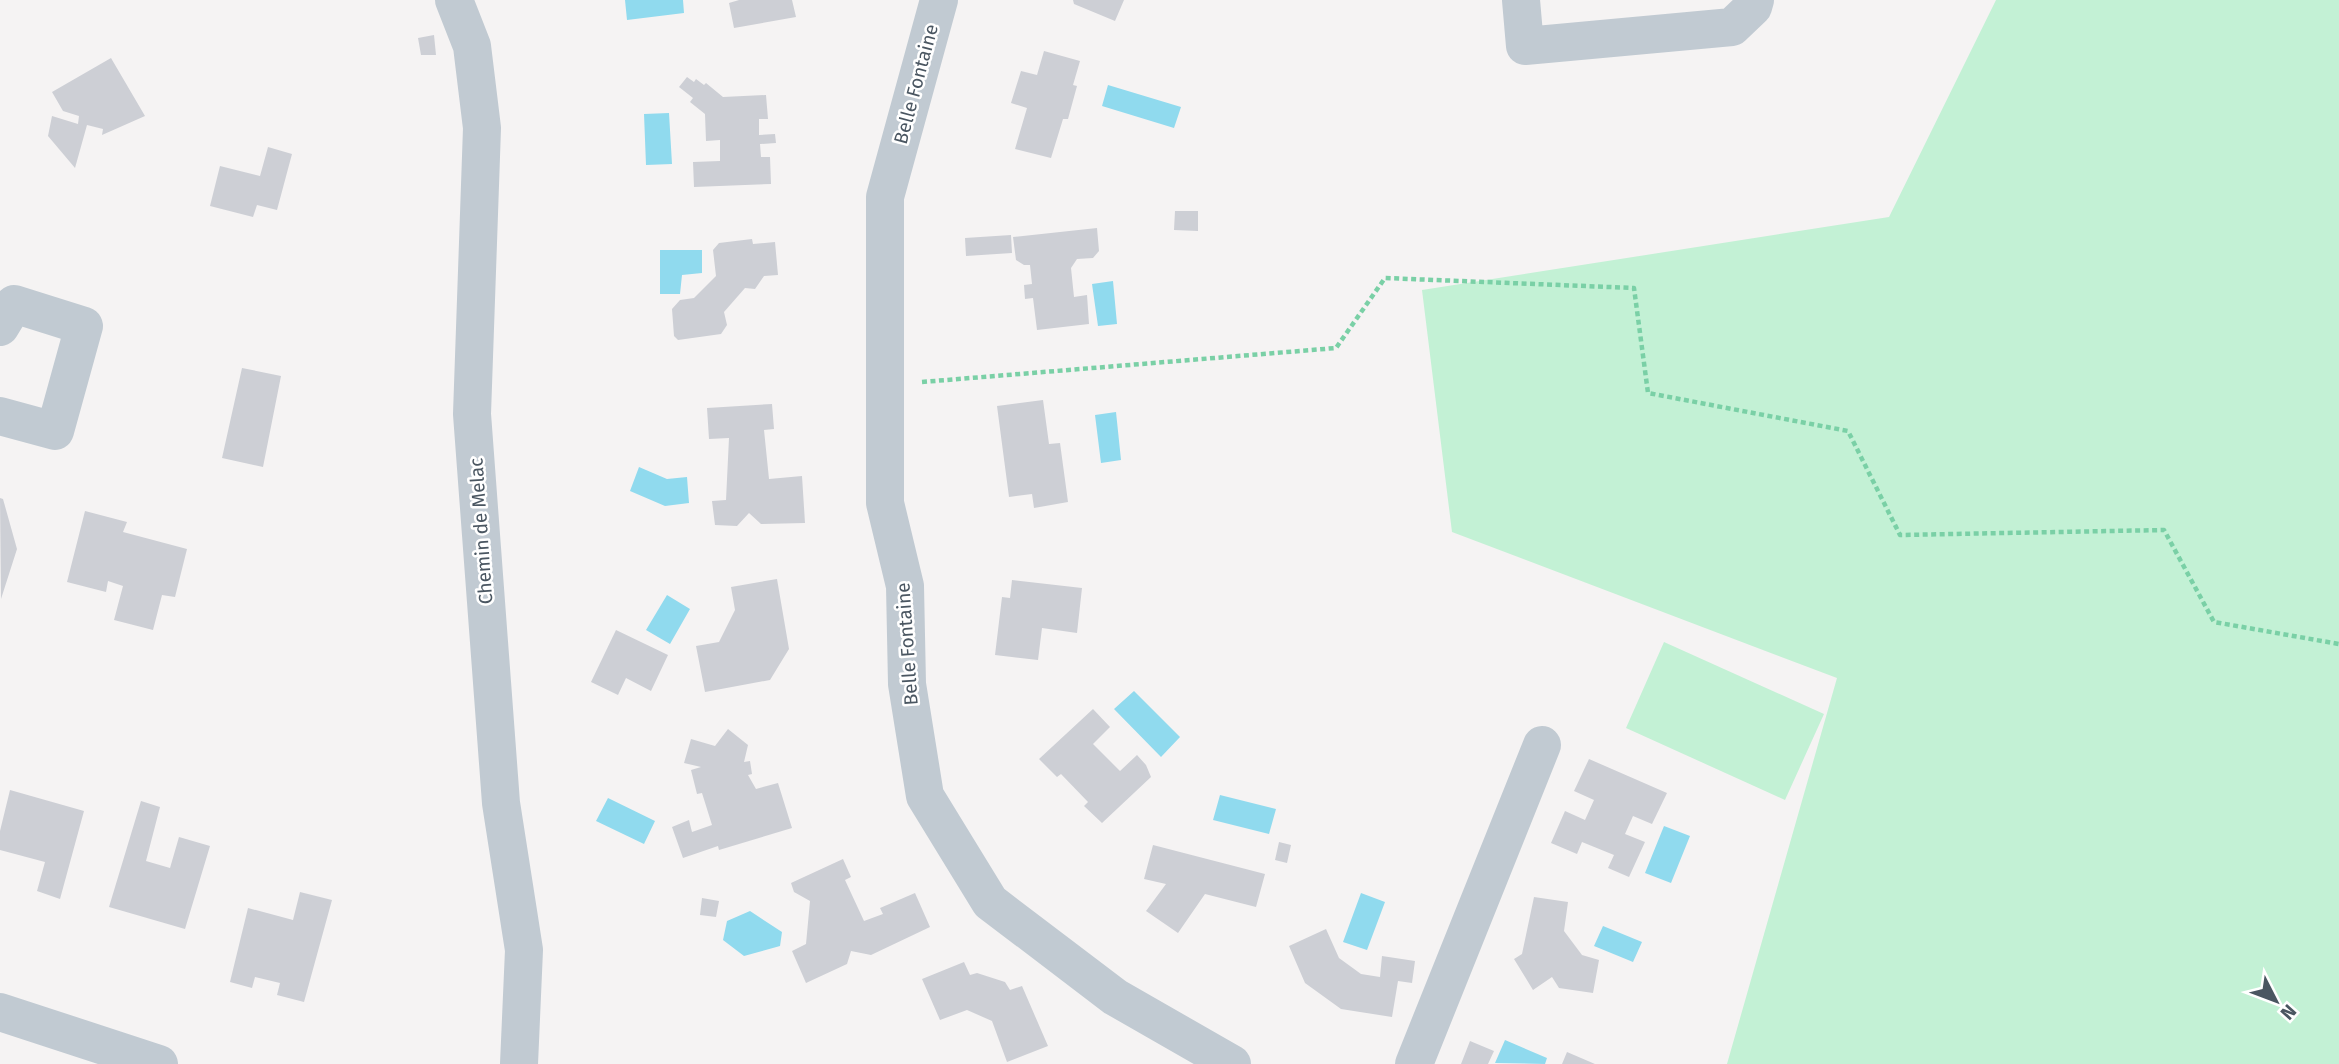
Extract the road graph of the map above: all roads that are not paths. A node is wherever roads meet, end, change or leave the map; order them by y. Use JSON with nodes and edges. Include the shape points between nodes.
{"nodes":[{"id":1,"x":454,"y":0,"type":"edge"},
{"id":2,"x":939,"y":0,"type":"edge"},
{"id":3,"x":1521,"y":0,"type":"edge"},
{"id":4,"x":1755,"y":0,"type":"edge"},
{"id":5,"x":0,"y":327,"type":"edge"},
{"id":6,"x":0,"y":416,"type":"edge"},
{"id":7,"x":1542,"y":746,"type":"dead end"},
{"id":8,"x":0,"y":1012,"type":"edge"},
{"id":9,"x":159,"y":1064,"type":"edge"},
{"id":10,"x":519,"y":1064,"type":"edge"},
{"id":11,"x":1233,"y":1064,"type":"edge"},
{"id":12,"x":1414,"y":1064,"type":"edge"}],
"edges":[{"from":1,"to":10,"type":"street","name":"Chemin de Melac","via":[[472,46],[482,128],[472,414],[501,803],[524,950]]},
{"from":2,"to":11,"type":"street","name":"Belle Fontaine","via":[[885,197],[885,502],[905,586],[907,684],[925,796],[990,902],[1115,997]]},
{"from":3,"to":4,"type":"street","via":[[1525,46],[1731,27]]},
{"from":5,"to":6,"type":"street","via":[[14,304],[84,326],[55,431]]},
{"from":7,"to":12,"type":"street"},
{"from":8,"to":9,"type":"street"}]}
